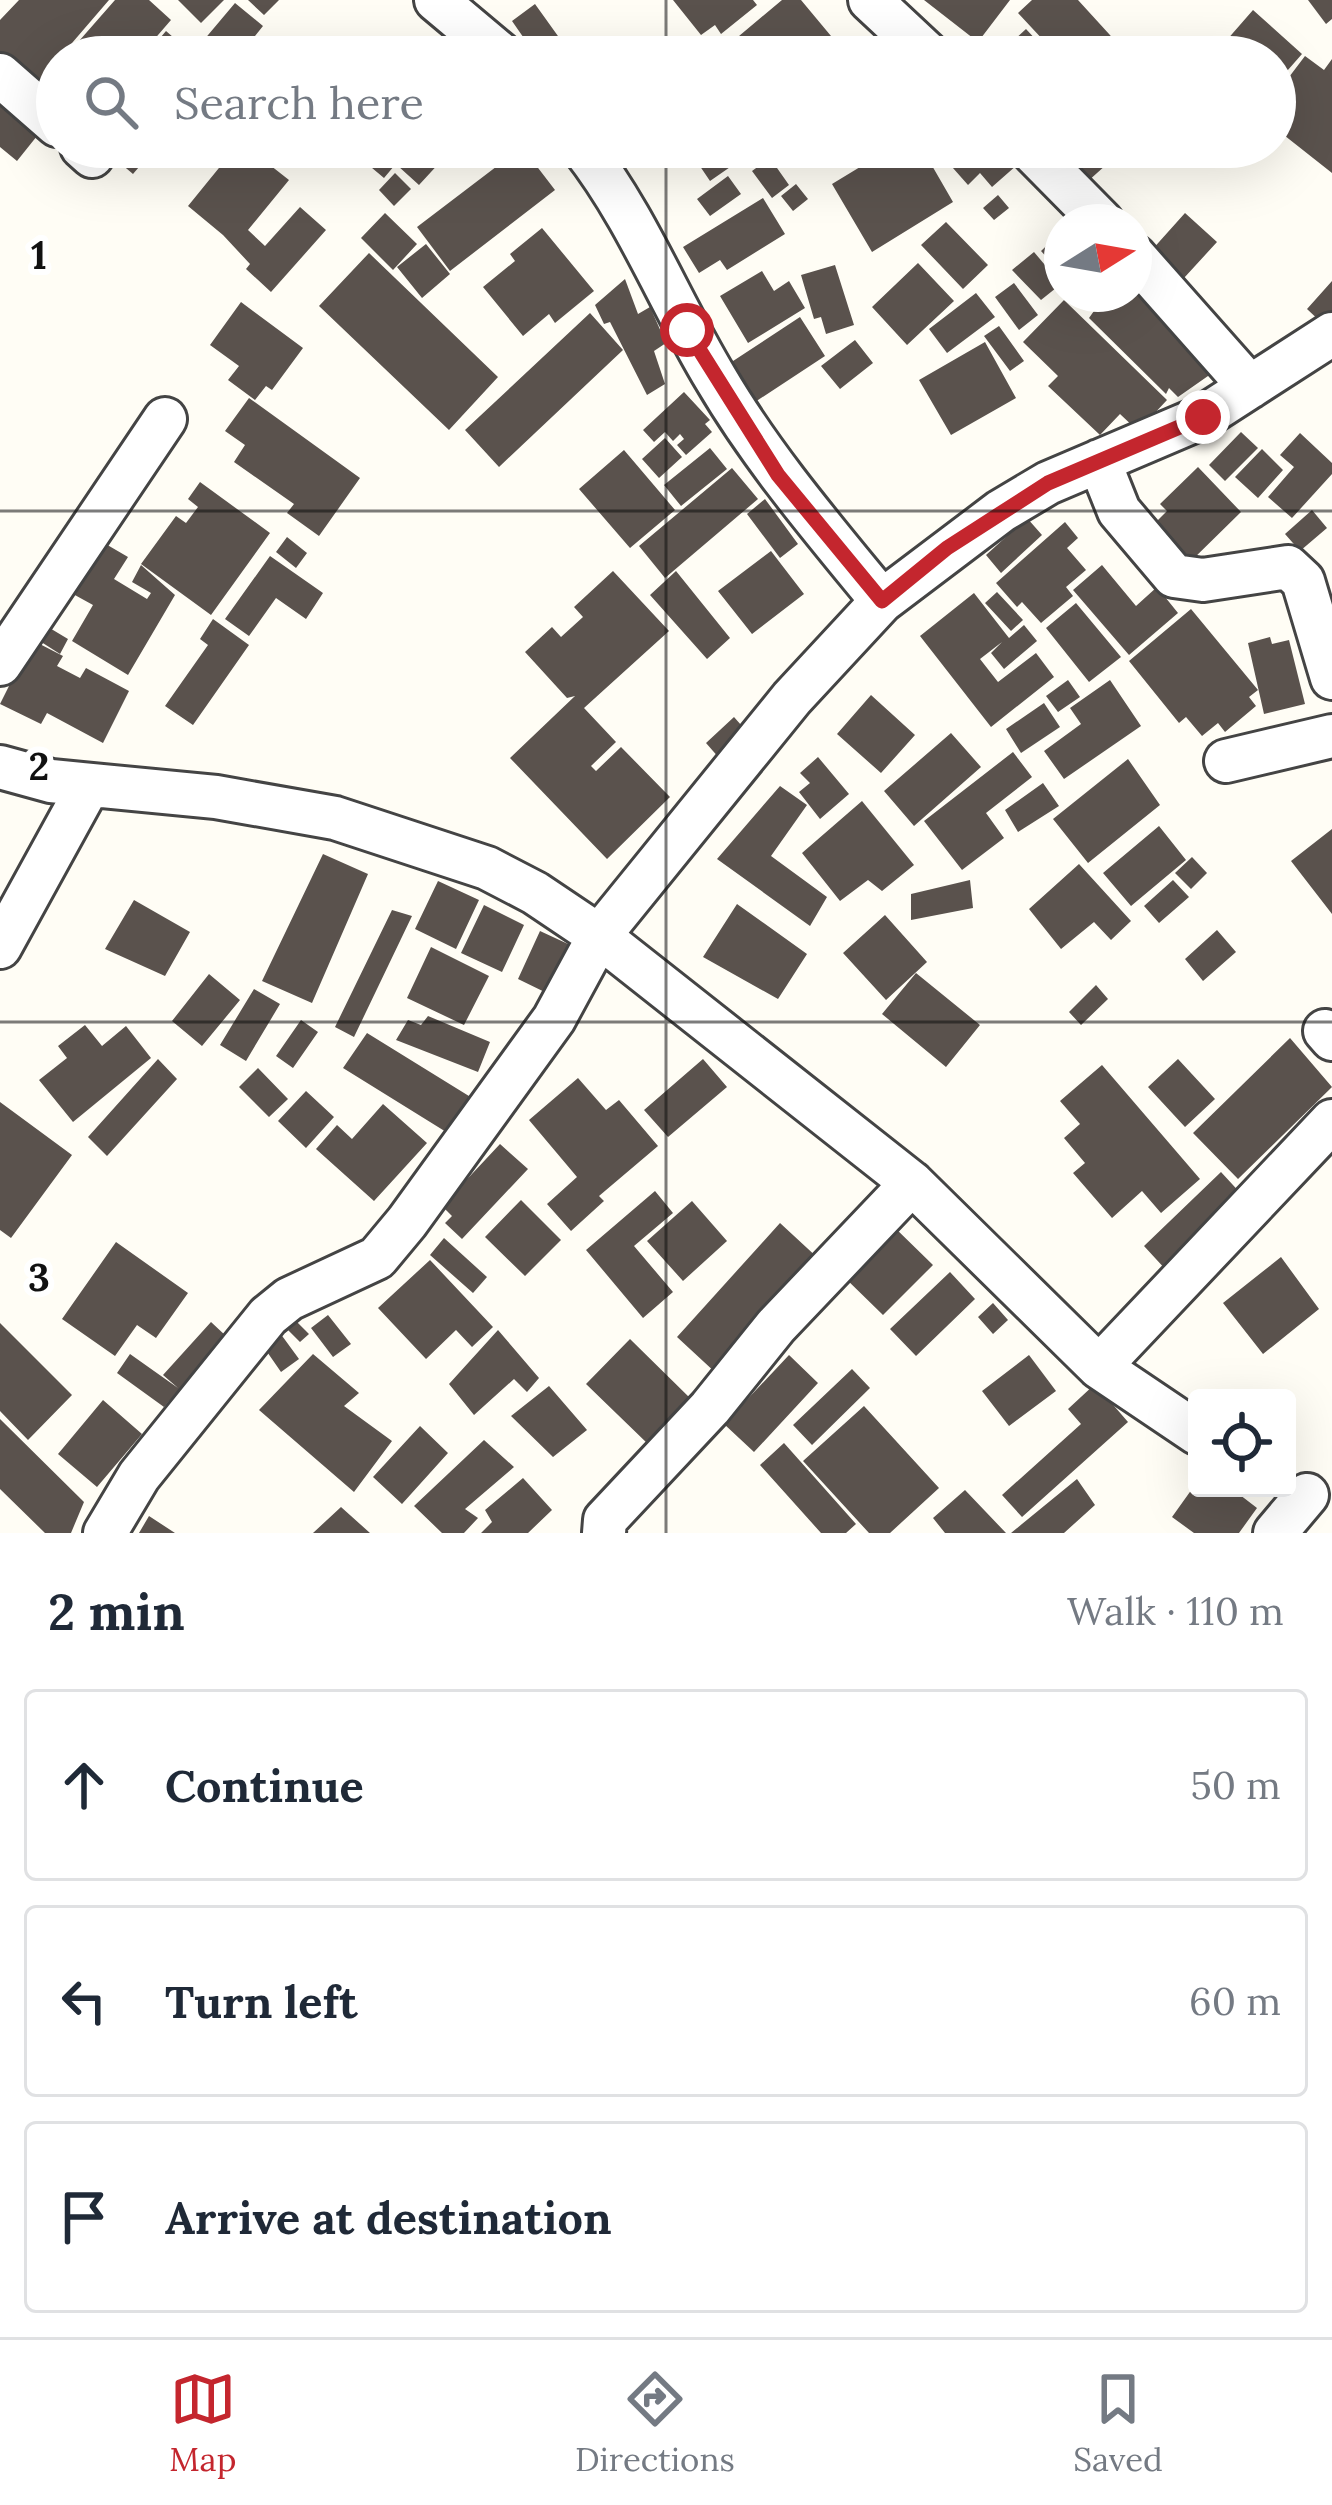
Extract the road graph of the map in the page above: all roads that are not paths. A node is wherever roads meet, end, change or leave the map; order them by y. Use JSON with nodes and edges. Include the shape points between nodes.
{"nodes":[{"id":1,"x":436,"y":0,"type":"edge"},
{"id":2,"x":870,"y":0,"type":"edge"},
{"id":3,"x":479,"y":36,"type":"edge"},
{"id":4,"x":909,"y":36,"type":"edge"},
{"id":5,"x":0,"y":75,"type":"edge"},
{"id":6,"x":36,"y":107,"type":"edge"},
{"id":7,"x":595,"y":168,"type":"edge"},
{"id":8,"x":1049,"y":168,"type":"edge"},
{"id":9,"x":1084,"y":204,"type":"edge"},
{"id":10,"x":1152,"y":276,"type":"edge"},
{"id":11,"x":1332,"y":334,"type":"edge"},
{"id":12,"x":1250,"y":387,"type":"junction"},
{"id":13,"x":165,"y":419,"type":"dead end"},
{"id":14,"x":1099,"y":461,"type":"junction"},
{"id":15,"x":882,"y":601,"type":"junction"},
{"id":16,"x":0,"y":664,"type":"edge"},
{"id":17,"x":1332,"y":678,"type":"edge"},
{"id":18,"x":1332,"y":736,"type":"edge"},
{"id":19,"x":1226,"y":761,"type":"dead end"},
{"id":20,"x":0,"y":767,"type":"edge"},
{"id":21,"x":89,"y":785,"type":"junction"},
{"id":22,"x":599,"y":936,"type":"junction"},
{"id":23,"x":0,"y":947,"type":"edge"},
{"id":24,"x":1332,"y":1120,"type":"edge"},
{"id":25,"x":912,"y":1183,"type":"junction"},
{"id":26,"x":1099,"y":1367,"type":"junction"},
{"id":27,"x":1188,"y":1427,"type":"edge"},
{"id":28,"x":1309,"y":1496,"type":"edge"},
{"id":29,"x":105,"y":1533,"type":"edge"},
{"id":30,"x":604,"y":1533,"type":"edge"},
{"id":31,"x":1275,"y":1533,"type":"edge"}],
"edges":[{"from":1,"to":3,"type":"street"},
{"from":2,"to":4,"type":"street"},
{"from":5,"to":6,"type":"street"},
{"from":7,"to":15,"type":"street","via":[[778,475]]},
{"from":8,"to":9,"type":"street"},
{"from":10,"to":12,"type":"street"},
{"from":11,"to":12,"type":"street"},
{"from":12,"to":14,"type":"street","via":[[1203,417]]},
{"from":13,"to":16,"type":"street"},
{"from":14,"to":15,"type":"street","via":[[1001,511]]},
{"from":14,"to":17,"type":"street","via":[[1120,511],[1174,576],[1203,580],[1288,567],[1303,581]]},
{"from":15,"to":22,"type":"street","via":[[792,698]]},
{"from":18,"to":19,"type":"street"},
{"from":20,"to":21,"type":"street"},
{"from":21,"to":22,"type":"street","via":[[335,818],[487,868]]},
{"from":21,"to":23,"type":"street"},
{"from":22,"to":25,"type":"street"},
{"from":22,"to":29,"type":"street","via":[[554,1019],[407,1222],[376,1258],[268,1316],[151,1460]]},
{"from":24,"to":26,"type":"street"},
{"from":25,"to":26,"type":"street"},
{"from":25,"to":30,"type":"street","via":[[605,1520]]},
{"from":26,"to":27,"type":"street"},
{"from":28,"to":31,"type":"street"}]}
